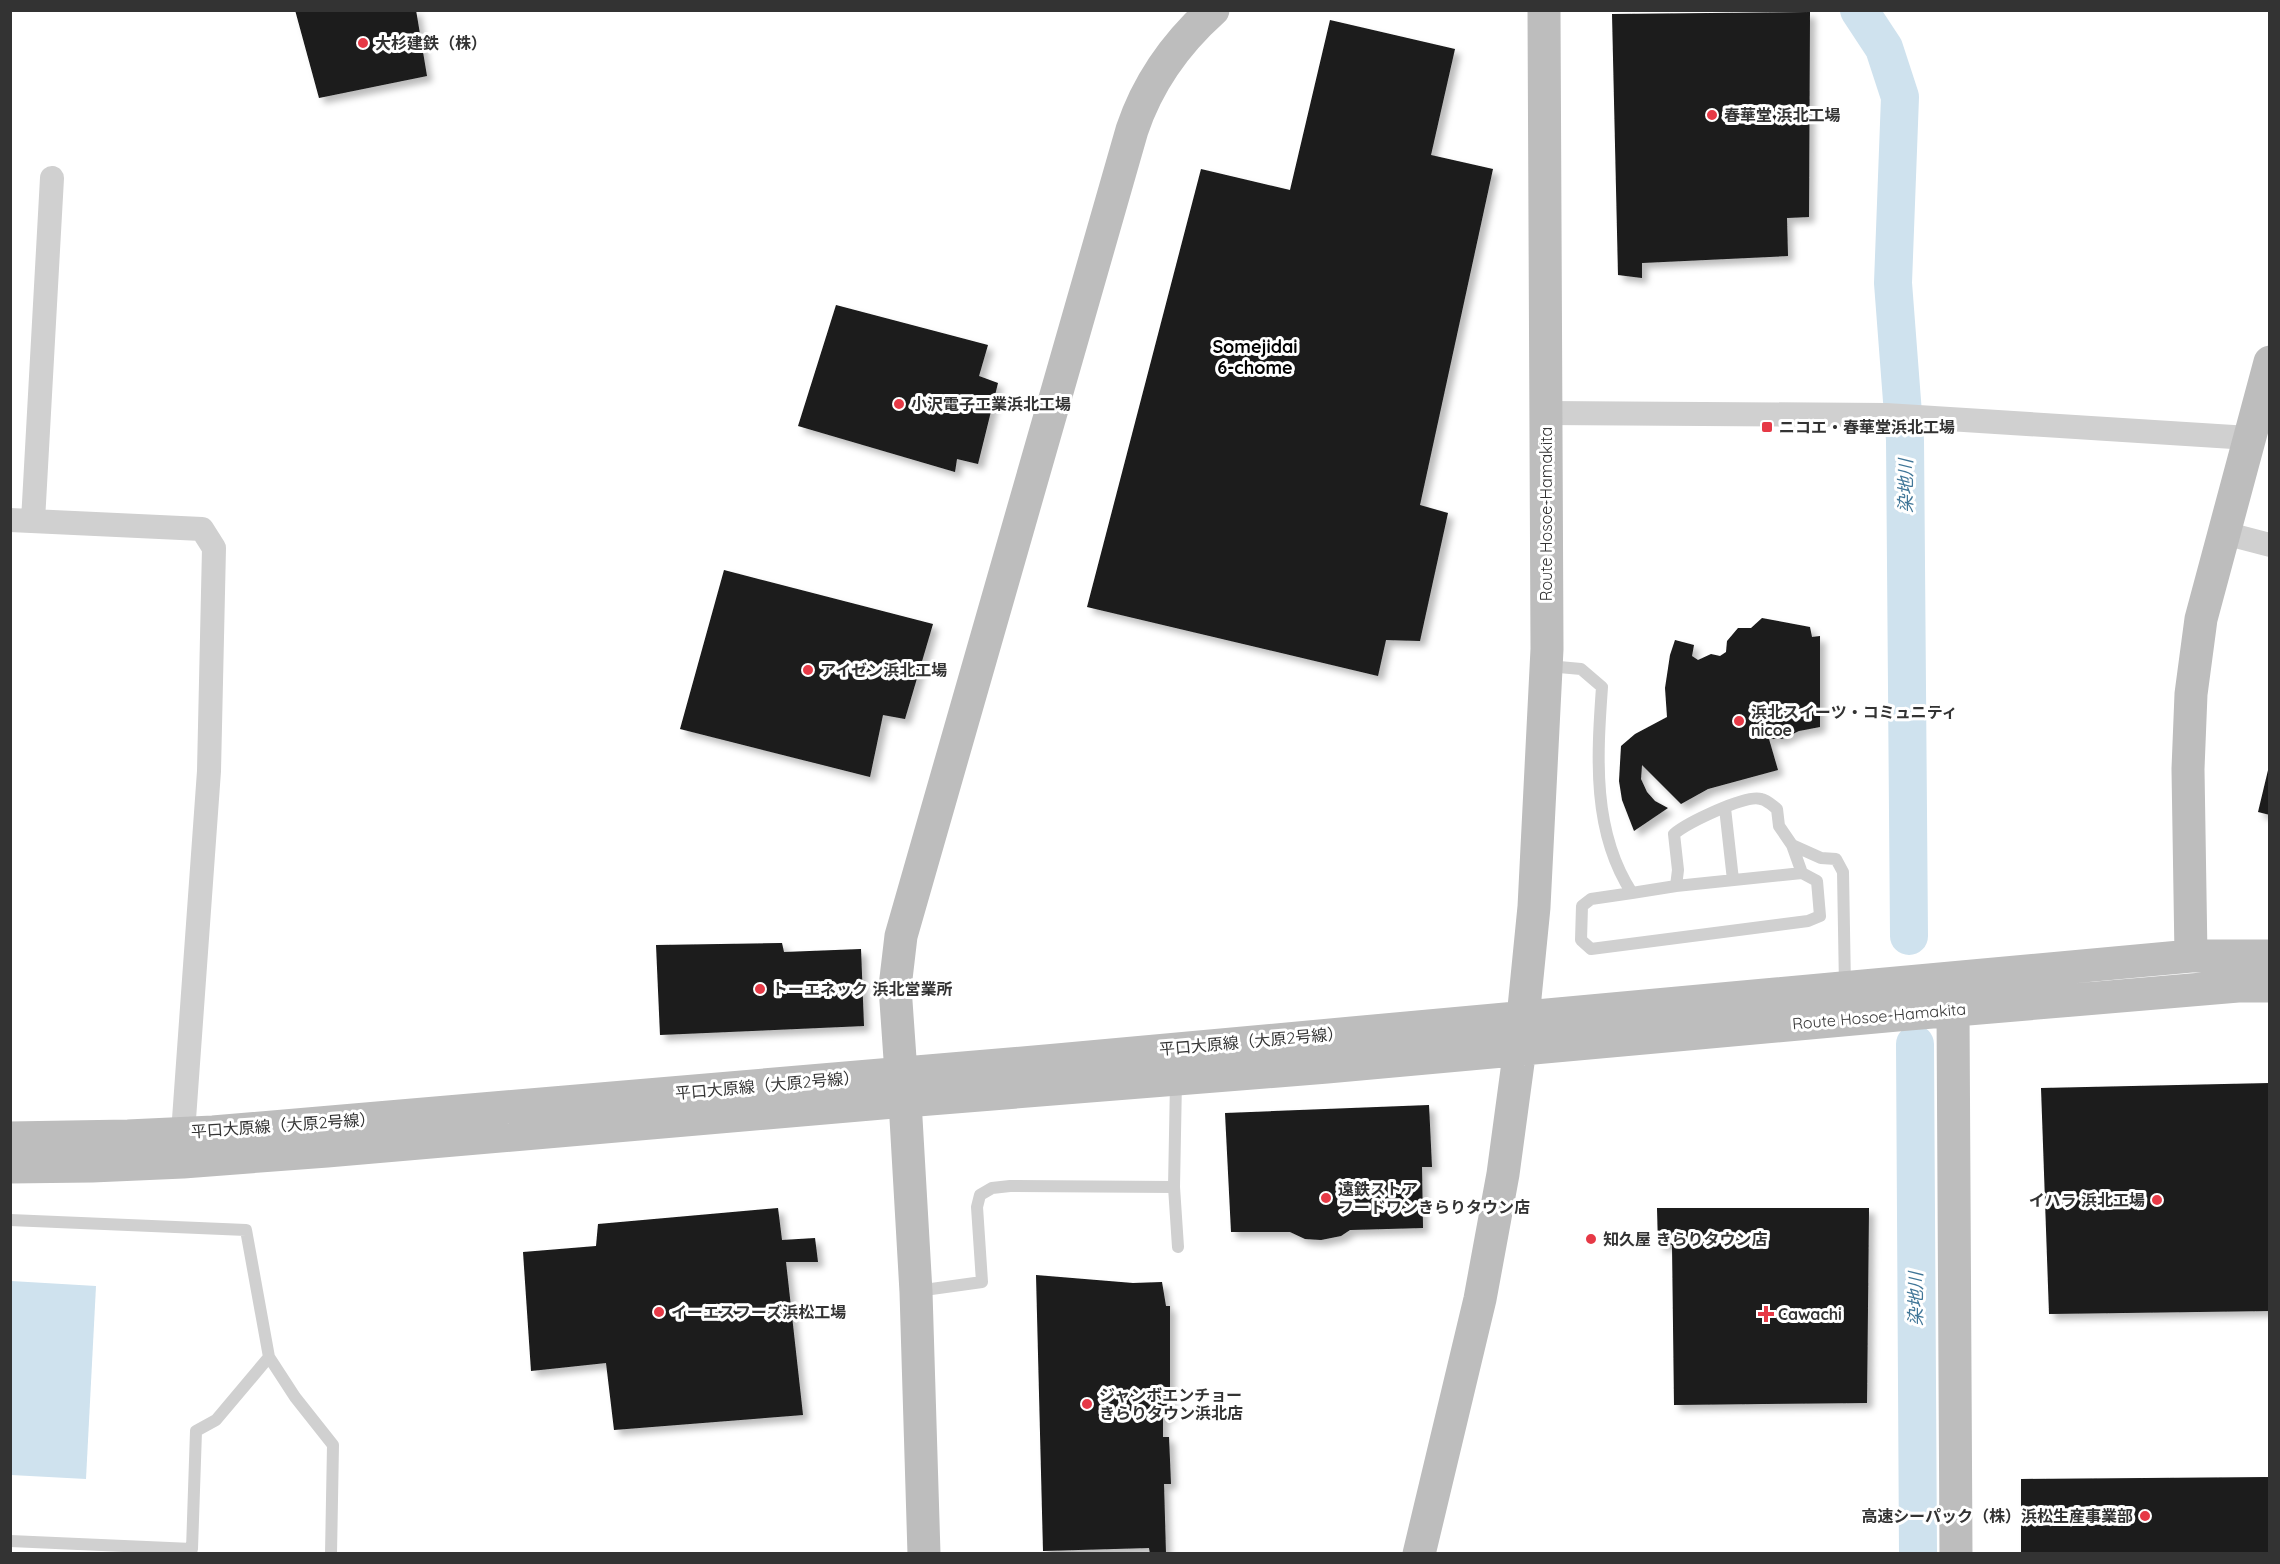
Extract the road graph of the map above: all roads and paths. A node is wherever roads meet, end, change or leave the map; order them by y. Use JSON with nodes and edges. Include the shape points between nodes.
{"nodes":[{"id":1,"x":1213,"y":10,"type":"edge"},
{"id":2,"x":1544,"y":10,"type":"edge"},
{"id":3,"x":52,"y":178,"type":"dead end"},
{"id":4,"x":2270,"y":362,"type":"edge"},
{"id":5,"x":1545,"y":413,"type":"junction"},
{"id":6,"x":2249,"y":438,"type":"junction"},
{"id":7,"x":22,"y":521,"type":"edge"},
{"id":8,"x":2224,"y":533,"type":"junction"},
{"id":9,"x":2270,"y":545,"type":"edge"},
{"id":10,"x":1546,"y":666,"type":"junction"},
{"id":11,"x":1725,"y":808,"type":"junction"},
{"id":12,"x":1792,"y":844,"type":"junction"},
{"id":13,"x":1802,"y":873,"type":"junction"},
{"id":14,"x":1733,"y":880,"type":"junction"},
{"id":15,"x":1676,"y":886,"type":"junction"},
{"id":16,"x":1632,"y":893,"type":"junction"},
{"id":17,"x":2191,"y":956,"type":"junction"},
{"id":18,"x":2270,"y":956,"type":"edge"},
{"id":19,"x":2270,"y":986,"type":"edge"},
{"id":20,"x":1845,"y":988,"type":"junction"},
{"id":21,"x":1897,"y":999,"type":"junction"},
{"id":22,"x":1937,"y":1001,"type":"junction"},
{"id":23,"x":1522,"y":1033,"type":"junction"},
{"id":24,"x":1176,"y":1080,"type":"junction"},
{"id":25,"x":903,"y":1087,"type":"junction"},
{"id":26,"x":183,"y":1133,"type":"junction"},
{"id":27,"x":10,"y":1138,"type":"edge"},
{"id":28,"x":10,"y":1167,"type":"edge"},
{"id":29,"x":1174,"y":1187,"type":"junction"},
{"id":30,"x":10,"y":1220,"type":"edge"},
{"id":31,"x":1178,"y":1247,"type":"dead end"},
{"id":32,"x":916,"y":1292,"type":"junction"},
{"id":33,"x":269,"y":1357,"type":"junction"},
{"id":34,"x":10,"y":1541,"type":"edge"},
{"id":35,"x":192,"y":1551,"type":"edge"},
{"id":36,"x":331,"y":1554,"type":"edge"},
{"id":37,"x":924,"y":1554,"type":"edge"},
{"id":38,"x":1419,"y":1554,"type":"edge"},
{"id":39,"x":1956,"y":1554,"type":"edge"}],
"edges":[{"from":1,"to":25,"type":"street","via":[[1166,61],[1150,86],[1132,130],[901,936],[895,987]]},
{"from":2,"to":5,"type":"street","name":"Route Hosoe-Hamakita"},
{"from":3,"to":7,"type":"street"},
{"from":4,"to":6,"type":"street"},
{"from":5,"to":6,"type":"street","via":[[1886,415]]},
{"from":5,"to":10,"type":"street","name":"Route Hosoe-Hamakita"},
{"from":6,"to":8,"type":"street"},
{"from":7,"to":26,"type":"street","via":[[202,529],[214,548],[209,771]]},
{"from":8,"to":9,"type":"street"},
{"from":8,"to":17,"type":"street","via":[[2201,619],[2191,694]]},
{"from":10,"to":16,"type":"lane","via":[[1581,669],[1602,687],[1599,784],[1605,830],[1614,859]]},
{"from":10,"to":23,"type":"street","name":"Route Hosoe-Hamakita","via":[[1534,908]]},
{"from":11,"to":12,"type":"lane","via":[[1752,798],[1762,799],[1777,809],[1779,826]]},
{"from":11,"to":14,"type":"lane"},
{"from":11,"to":15,"type":"lane","via":[[1702,816],[1674,834]]},
{"from":12,"to":13,"type":"lane"},
{"from":12,"to":20,"type":"lane","via":[[1821,858],[1836,859],[1843,872]]},
{"from":13,"to":14,"type":"lane"},
{"from":13,"to":16,"type":"lane","via":[[1817,880],[1820,916],[1808,921],[1591,949],[1581,940],[1582,906],[1591,899]]},
{"from":14,"to":15,"type":"lane"},
{"from":15,"to":16,"type":"lane"},
{"from":17,"to":18,"type":"street","name":"Route Hosoe-Hamakita"},
{"from":17,"to":22,"type":"street","name":"Route Hosoe-Hamakita"},
{"from":19,"to":22,"type":"street","name":"Route Hosoe-Hamakita"},
{"from":20,"to":21,"type":"street","name":"Route Hosoe-Hamakita"},
{"from":20,"to":23,"type":"street","name":"Route Hosoe-Hamakita"},
{"from":21,"to":22,"type":"street","name":"Route Hosoe-Hamakita"},
{"from":21,"to":23,"type":"street","name":"Route Hosoe-Hamakita"},
{"from":22,"to":39,"type":"street"},
{"from":23,"to":24,"type":"street","name":"平口大原線（大原2号線）"},
{"from":23,"to":25,"type":"street","name":"平口大原線（大原2号線）"},
{"from":23,"to":38,"type":"street","via":[[1503,1174],[1480,1299]]},
{"from":24,"to":25,"type":"street","name":"平口大原線（大原2号線）"},
{"from":24,"to":29,"type":"lane"},
{"from":25,"to":26,"type":"street","name":"平口大原線（大原2号線）"},
{"from":25,"to":28,"type":"street","name":"平口大原線（大原2号線）","via":[[655,1124],[194,1161]]},
{"from":25,"to":32,"type":"street"},
{"from":26,"to":27,"type":"street","name":"平口大原線（大原2号線）"},
{"from":29,"to":31,"type":"lane"},
{"from":29,"to":32,"type":"lane","via":[[992,1188],[980,1196],[977,1207],[982,1282]]},
{"from":30,"to":33,"type":"lane","via":[[246,1230]]},
{"from":32,"to":37,"type":"street"},
{"from":33,"to":35,"type":"lane","via":[[216,1420],[196,1431]]},
{"from":33,"to":36,"type":"lane","via":[[333,1445]]},
{"from":34,"to":35,"type":"lane"}]}
